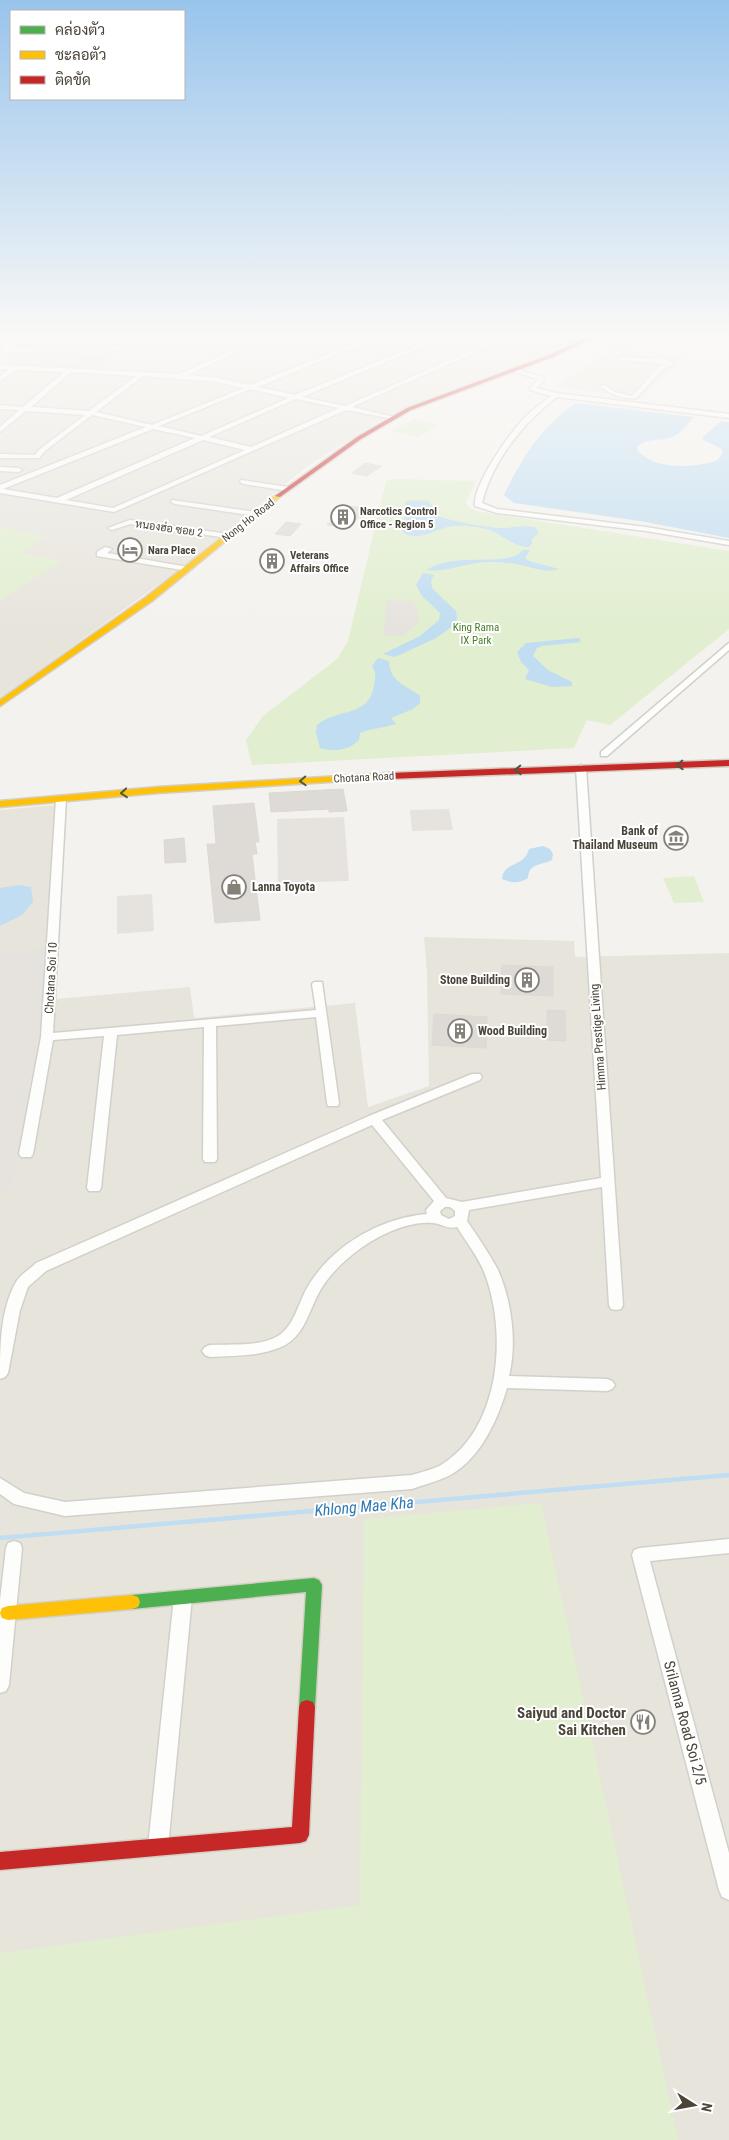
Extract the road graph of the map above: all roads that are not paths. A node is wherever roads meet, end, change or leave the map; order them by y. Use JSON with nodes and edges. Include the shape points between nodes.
{"nodes":[{"id":1,"x":63,"y":434,"type":"edge"},
{"id":2,"x":135,"y":434,"type":"edge"},
{"id":3,"x":183,"y":434,"type":"edge"},
{"id":4,"x":211,"y":434,"type":"edge"},
{"id":5,"x":287,"y":434,"type":"edge"},
{"id":6,"x":366,"y":434,"type":"edge"},
{"id":7,"x":516,"y":434,"type":"edge"},
{"id":8,"x":202,"y":438,"type":"junction"},
{"id":9,"x":0,"y":448,"type":"edge"},
{"id":10,"x":42,"y":450,"type":"junction"},
{"id":11,"x":251,"y":450,"type":"junction"},
{"id":12,"x":0,"y":456,"type":"edge"},
{"id":13,"x":0,"y":470,"type":"edge"},
{"id":14,"x":19,"y":470,"type":"dead end"},
{"id":15,"x":244,"y":482,"type":"dead end"},
{"id":16,"x":288,"y":489,"type":"junction"},
{"id":17,"x":0,"y":490,"type":"edge"},
{"id":18,"x":57,"y":501,"type":"junction"},
{"id":19,"x":175,"y":502,"type":"dead end"},
{"id":20,"x":256,"y":514,"type":"junction"},
{"id":21,"x":112,"y":528,"type":"dead end"},
{"id":22,"x":228,"y":536,"type":"junction"},
{"id":23,"x":729,"y":543,"type":"edge"},
{"id":24,"x":108,"y":549,"type":"dead end"},
{"id":25,"x":188,"y":569,"type":"junction"},
{"id":26,"x":729,"y":646,"type":"edge"},
{"id":27,"x":0,"y":704,"type":"edge"},
{"id":28,"x":599,"y":754,"type":"joint"},
{"id":29,"x":624,"y":754,"type":"dead end"},
{"id":30,"x":729,"y":763,"type":"edge"},
{"id":31,"x":393,"y":764,"type":"dead end"},
{"id":32,"x":581,"y":768,"type":"junction"},
{"id":33,"x":158,"y":784,"type":"junction"},
{"id":34,"x":60,"y":793,"type":"junction"},
{"id":35,"x":0,"y":804,"type":"edge"},
{"id":36,"x":318,"y":984,"type":"dead end"},
{"id":37,"x":322,"y":1012,"type":"junction"},
{"id":38,"x":210,"y":1023,"type":"junction"},
{"id":39,"x":112,"y":1032,"type":"junction"},
{"id":40,"x":47,"y":1037,"type":"junction"},
{"id":41,"x":476,"y":1077,"type":"dead end"},
{"id":42,"x":333,"y":1103,"type":"dead end"},
{"id":43,"x":374,"y":1119,"type":"junction"},
{"id":44,"x":26,"y":1154,"type":"dead end"},
{"id":45,"x":210,"y":1159,"type":"dead end"},
{"id":46,"x":608,"y":1180,"type":"junction"},
{"id":47,"x":94,"y":1188,"type":"dead end"},
{"id":48,"x":443,"y":1203,"type":"junction"},
{"id":49,"x":460,"y":1214,"type":"junction"},
{"id":50,"x":434,"y":1218,"type":"junction"},
{"id":51,"x":616,"y":1305,"type":"dead end"},
{"id":52,"x":210,"y":1351,"type":"dead end"},
{"id":53,"x":0,"y":1373,"type":"edge"},
{"id":54,"x":501,"y":1382,"type":"junction"},
{"id":55,"x":607,"y":1385,"type":"dead end"},
{"id":56,"x":0,"y":1485,"type":"edge"},
{"id":57,"x":729,"y":1546,"type":"edge"},
{"id":58,"x":14,"y":1548,"type":"dead end"},
{"id":59,"x":183,"y":1597,"type":"junction"},
{"id":60,"x":8,"y":1613,"type":"junction"},
{"id":61,"x":0,"y":1685,"type":"edge"},
{"id":62,"x":158,"y":1847,"type":"junction"},
{"id":63,"x":0,"y":1861,"type":"edge"},
{"id":64,"x":729,"y":1890,"type":"edge"}],
"edges":[{"from":1,"to":10,"type":"street"},
{"from":2,"to":17,"type":"street"},
{"from":3,"to":8,"type":"street"},
{"from":4,"to":8,"type":"street"},
{"from":5,"to":11,"type":"street"},
{"from":6,"to":16,"type":"main road","name":"Nong Ho Road"},
{"from":7,"to":23,"type":"street","via":[[491,470],[479,497],[478,504],[485,508]]},
{"from":8,"to":11,"type":"street"},
{"from":8,"to":18,"type":"street"},
{"from":9,"to":10,"type":"street"},
{"from":10,"to":12,"type":"street","via":[[36,457]]},
{"from":11,"to":18,"type":"street","via":[[114,510]]},
{"from":13,"to":14,"type":"street"},
{"from":15,"to":16,"type":"street"},
{"from":16,"to":20,"type":"main road","name":"Nong Ho Road"},
{"from":17,"to":18,"type":"street"},
{"from":19,"to":20,"type":"street"},
{"from":20,"to":22,"type":"main road","name":"Nong Ho Road"},
{"from":21,"to":22,"type":"street","name":"หนองฮ่อ ซอย 2","via":[[130,522]]},
{"from":22,"to":25,"type":"main road","name":"Nong Ho Road"},
{"from":24,"to":25,"type":"street","via":[[100,554]]},
{"from":25,"to":27,"type":"main road","name":"Nong Ho Road"},
{"from":26,"to":28,"type":"street"},
{"from":28,"to":29,"type":"main road"},
{"from":30,"to":32,"type":"main road","name":"Chotana Road","one_way":true},
{"from":31,"to":33,"type":"main road","name":"Chotana Road"},
{"from":32,"to":33,"type":"main road","name":"Chotana Road","one_way":true},
{"from":32,"to":46,"type":"street","name":"Himma Prestige Living"},
{"from":33,"to":34,"type":"main road","name":"Chotana Road"},
{"from":34,"to":35,"type":"main road","name":"Chotana Road"},
{"from":34,"to":40,"type":"street","name":"Chotana Soi 10"},
{"from":36,"to":37,"type":"street"},
{"from":37,"to":38,"type":"street"},
{"from":37,"to":42,"type":"street"},
{"from":38,"to":39,"type":"street"},
{"from":38,"to":45,"type":"street"},
{"from":39,"to":40,"type":"street"},
{"from":39,"to":47,"type":"street"},
{"from":40,"to":44,"type":"street","name":"Chotana Soi 10"},
{"from":41,"to":43,"type":"street"},
{"from":43,"to":48,"type":"street"},
{"from":43,"to":53,"type":"street","via":[[41,1266],[22,1284]]},
{"from":46,"to":49,"type":"street"},
{"from":46,"to":51,"type":"street","name":"Himma Prestige Living"},
{"from":48,"to":49,"type":"street","via":[[453,1203]]},
{"from":48,"to":50,"type":"street","via":[[435,1207]]},
{"from":49,"to":50,"type":"street","via":[[445,1224]]},
{"from":49,"to":54,"type":"street","via":[[492,1275],[504,1323],[505,1354]]},
{"from":50,"to":52,"type":"street","via":[[395,1225],[368,1237],[343,1256],[319,1280],[301,1318],[280,1342],[266,1347]]},
{"from":54,"to":55,"type":"street"},
{"from":54,"to":56,"type":"street","via":[[495,1406],[472,1449],[446,1469],[412,1482],[65,1509],[20,1499]]},
{"from":57,"to":64,"type":"street","name":"Srilanna Road Soi 2/5","via":[[640,1555]]},
{"from":58,"to":60,"type":"street"},
{"from":59,"to":60,"type":"main road"},
{"from":59,"to":62,"type":"street"},
{"from":59,"to":62,"type":"main road","via":[[314,1585],[300,1835]]},
{"from":60,"to":61,"type":"street"},
{"from":62,"to":63,"type":"main road"}]}
